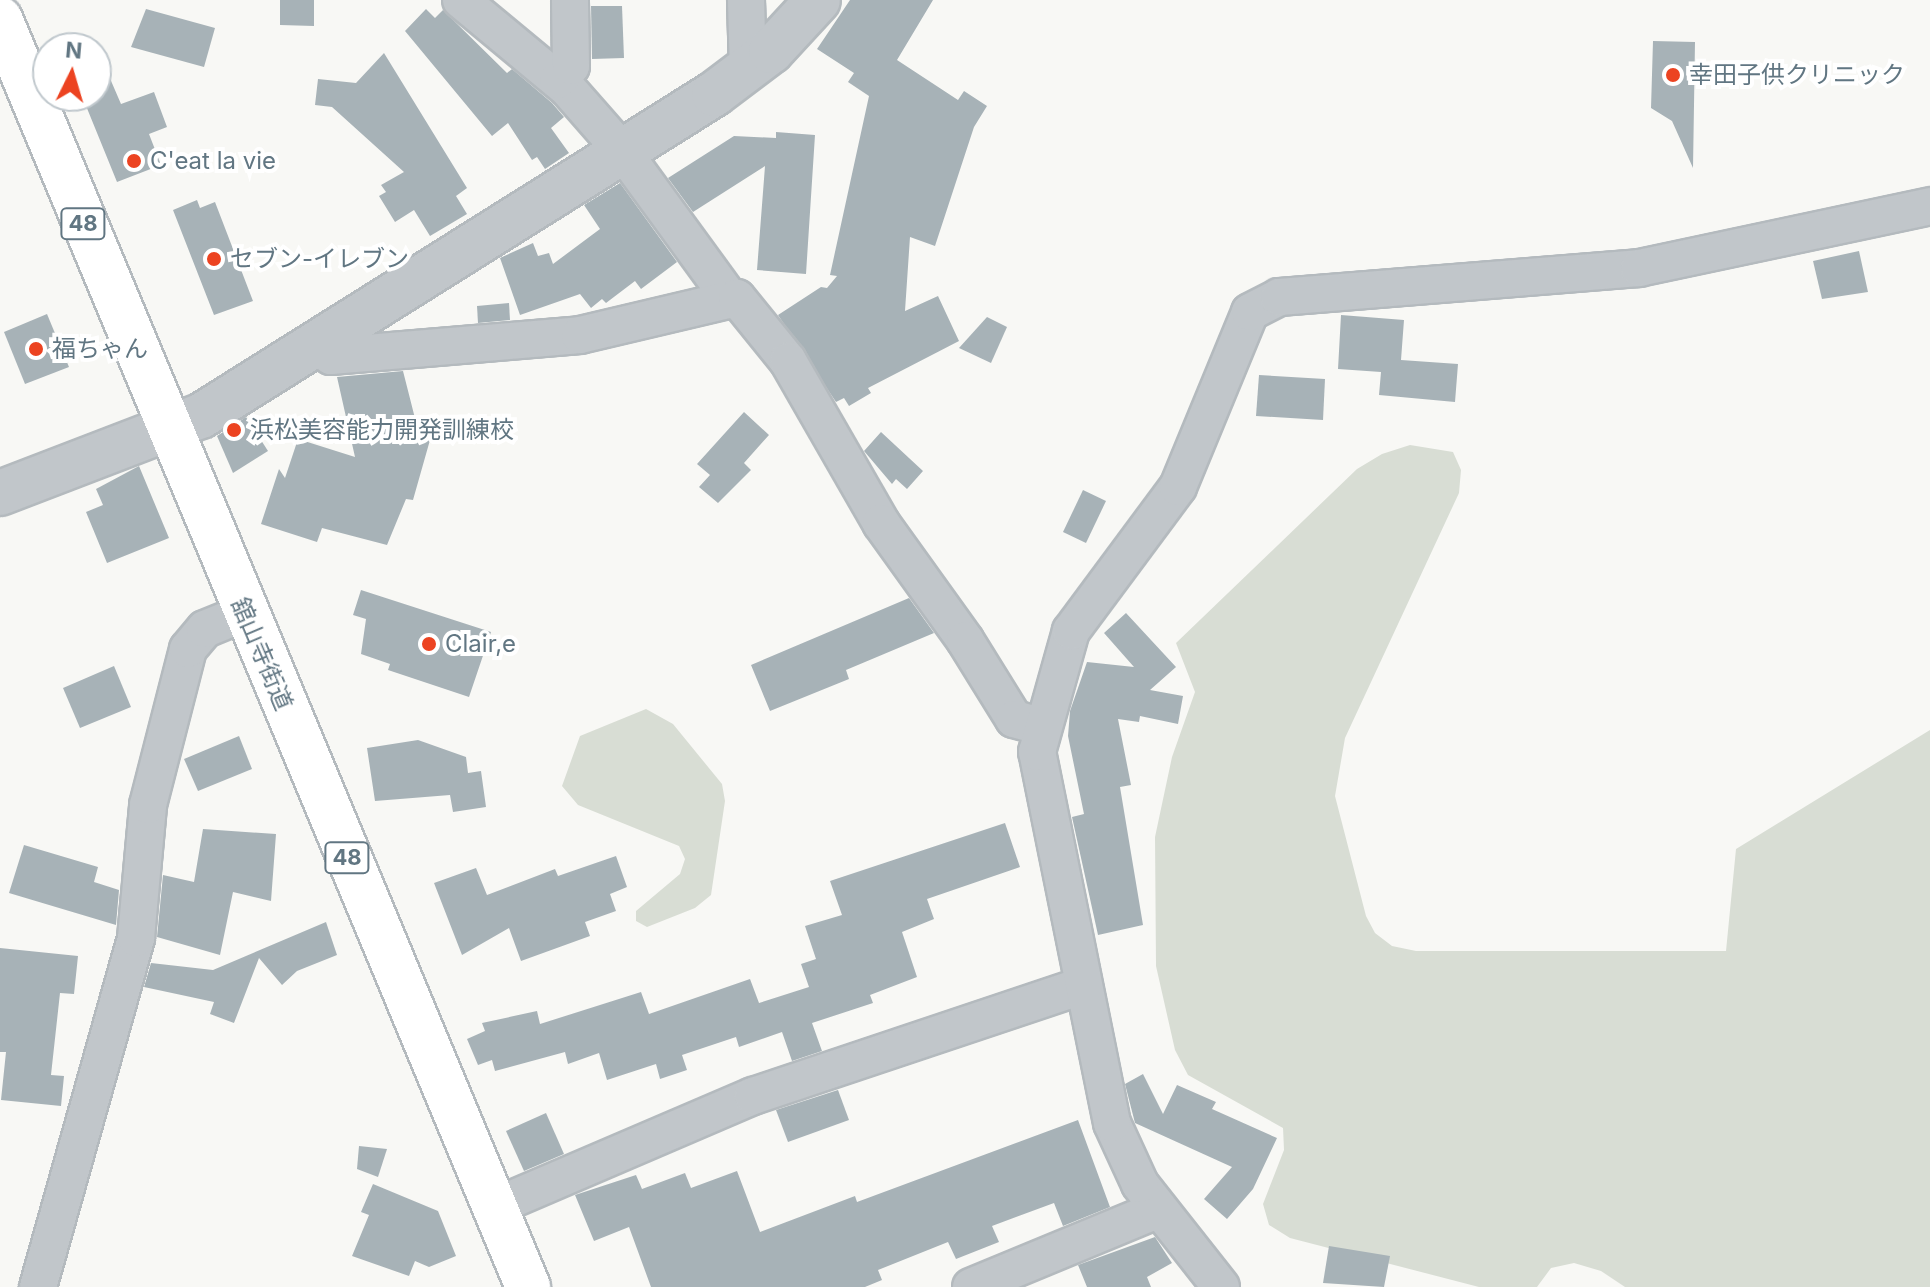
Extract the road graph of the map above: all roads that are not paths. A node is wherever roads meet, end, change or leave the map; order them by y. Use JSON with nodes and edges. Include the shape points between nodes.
{"nodes":[{"id":1,"x":461,"y":0,"type":"edge"},
{"id":2,"x":570,"y":0,"type":"edge"},
{"id":3,"x":746,"y":0,"type":"edge"},
{"id":4,"x":818,"y":0,"type":"edge"},
{"id":5,"x":0,"y":19,"type":"edge"},
{"id":6,"x":748,"y":70,"type":"junction"},
{"id":7,"x":558,"y":80,"type":"junction"},
{"id":8,"x":623,"y":152,"type":"junction"},
{"id":9,"x":1930,"y":206,"type":"edge"},
{"id":10,"x":731,"y":300,"type":"junction"},
{"id":11,"x":321,"y":340,"type":"junction"},
{"id":12,"x":167,"y":429,"type":"junction"},
{"id":13,"x":0,"y":493,"type":"edge"},
{"id":14,"x":244,"y":613,"type":"junction"},
{"id":15,"x":1041,"y":726,"type":"junction"},
{"id":16,"x":1082,"y":986,"type":"junction"},
{"id":17,"x":494,"y":1207,"type":"junction"},
{"id":18,"x":1157,"y":1210,"type":"junction"},
{"id":19,"x":38,"y":1287,"type":"edge"},
{"id":20,"x":528,"y":1287,"type":"edge"},
{"id":21,"x":971,"y":1287,"type":"edge"},
{"id":22,"x":1221,"y":1287,"type":"edge"}],
"edges":[{"from":1,"to":7,"type":"street"},
{"from":2,"to":7,"type":"street","via":[[571,66]]},
{"from":3,"to":6,"type":"street"},
{"from":4,"to":6,"type":"street"},
{"from":5,"to":12,"type":"main road","name":"舘山寺街道","number":"48"},
{"from":6,"to":8,"type":"street"},
{"from":7,"to":8,"type":"street"},
{"from":8,"to":10,"type":"street"},
{"from":8,"to":11,"type":"street"},
{"from":9,"to":15,"type":"street","via":[[1639,268],[1390,285],[1257,304],[1244,322],[1178,487],[1071,631]]},
{"from":10,"to":11,"type":"street","via":[[580,335],[331,356]]},
{"from":10,"to":15,"type":"street","via":[[737,298],[788,361],[885,531],[965,640],[1014,719]]},
{"from":11,"to":12,"type":"street","via":[[201,416]]},
{"from":12,"to":13,"type":"street"},
{"from":12,"to":14,"type":"main road","name":"舘山寺街道","number":"48"},
{"from":14,"to":17,"type":"main road","name":"舘山寺街道","number":"48"},
{"from":14,"to":19,"type":"street","via":[[205,629],[188,649],[148,805],[136,938]]},
{"from":15,"to":16,"type":"street","via":[[1039,777]]},
{"from":16,"to":17,"type":"street","via":[[753,1096]]},
{"from":16,"to":18,"type":"street","via":[[1112,1123]]},
{"from":17,"to":20,"type":"main road","name":"舘山寺街道","number":"48"},
{"from":18,"to":21,"type":"street"},
{"from":18,"to":22,"type":"street"}]}
